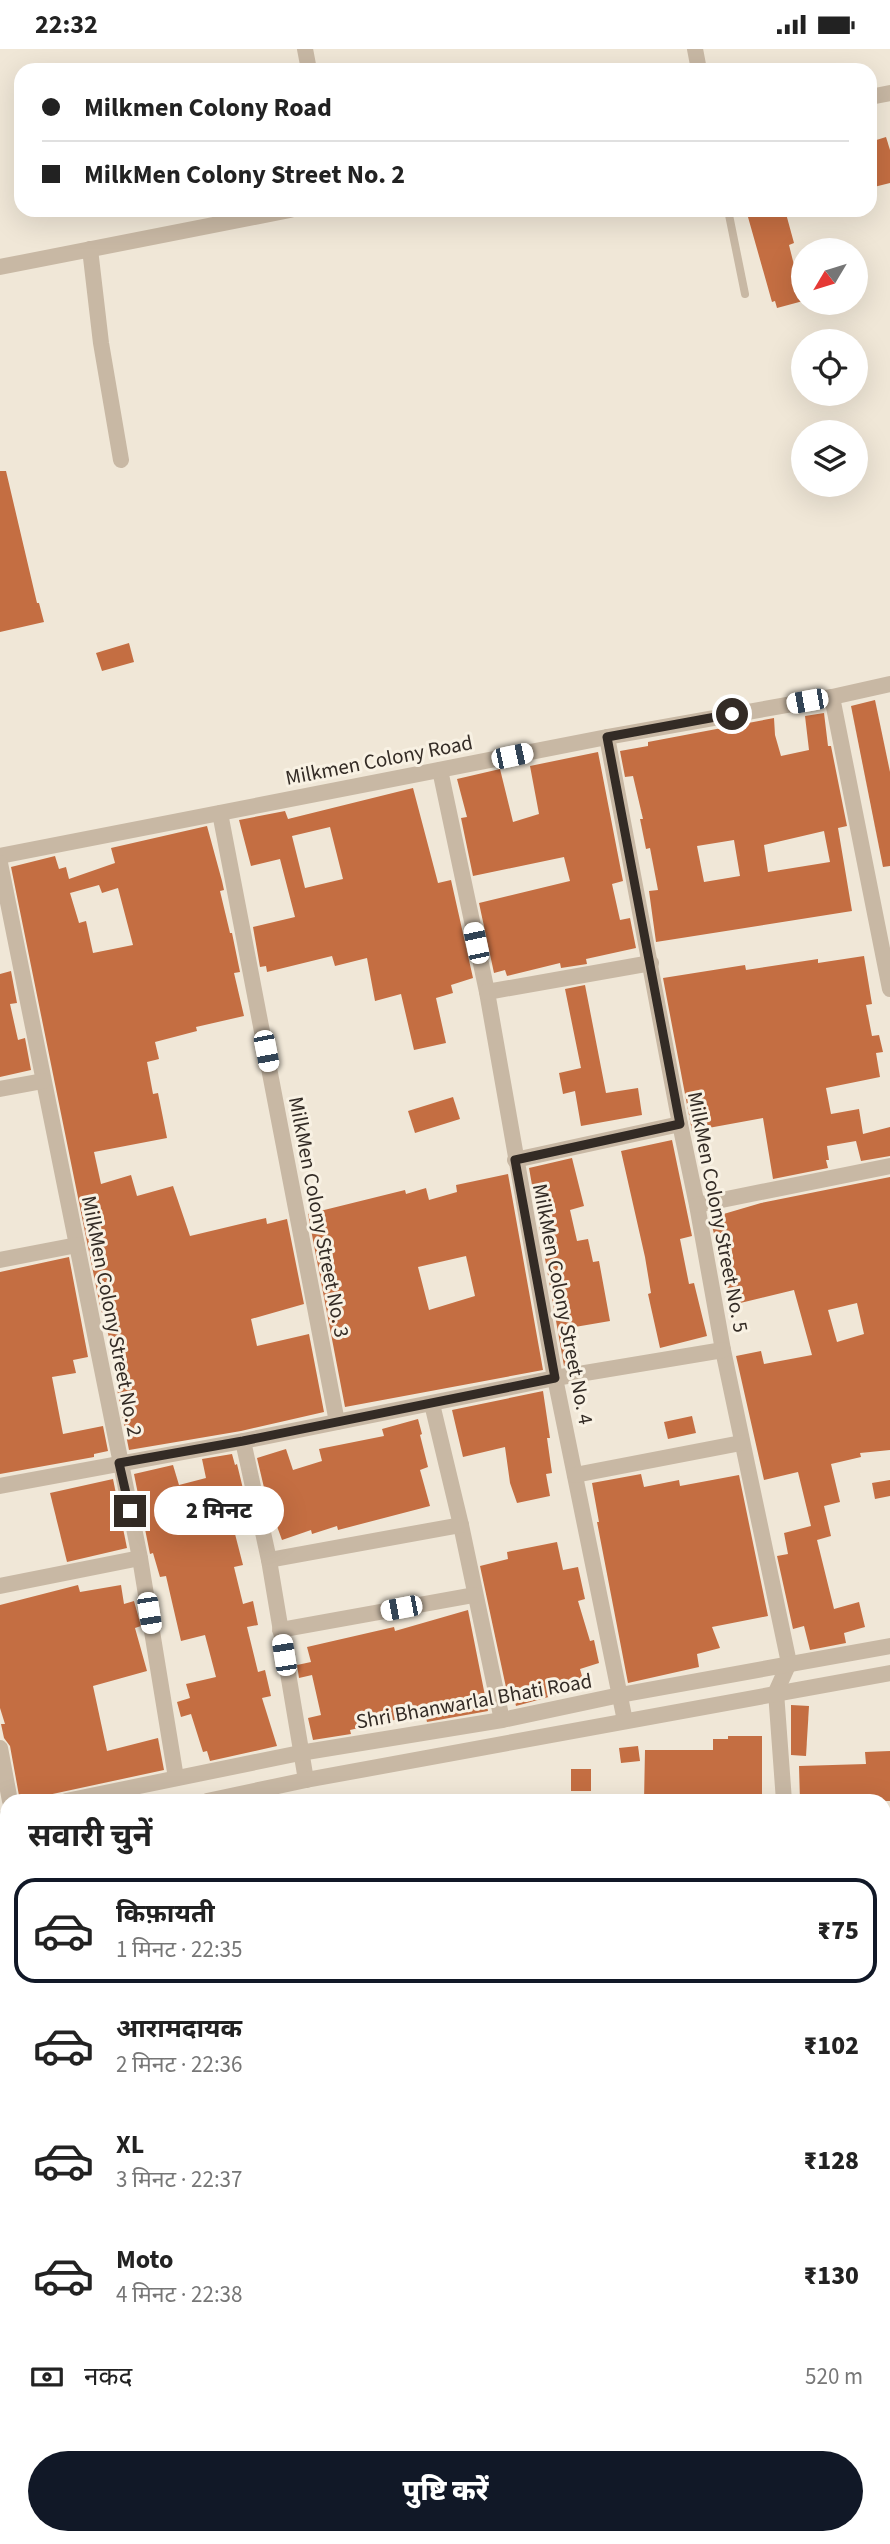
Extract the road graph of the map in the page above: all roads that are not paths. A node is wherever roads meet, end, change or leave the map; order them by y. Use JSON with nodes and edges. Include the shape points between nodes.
{"nodes":[{"id":1,"x":254,"y":217,"type":"edge"},
{"id":2,"x":729,"y":217,"type":"edge"},
{"id":3,"x":90,"y":249,"type":"junction"},
{"id":4,"x":0,"y":267,"type":"edge"},
{"id":5,"x":745,"y":293,"type":"dead end"},
{"id":6,"x":121,"y":460,"type":"dead end"},
{"id":7,"x":890,"y":684,"type":"edge"},
{"id":8,"x":832,"y":697,"type":"junction"},
{"id":9,"x":607,"y":737,"type":"junction"},
{"id":10,"x":440,"y":770,"type":"junction"},
{"id":11,"x":220,"y":813,"type":"junction"},
{"id":12,"x":0,"y":856,"type":"edge"},
{"id":13,"x":0,"y":863,"type":"edge"},
{"id":14,"x":651,"y":963,"type":"junction"},
{"id":15,"x":890,"y":989,"type":"edge"},
{"id":16,"x":486,"y":992,"type":"junction"},
{"id":17,"x":43,"y":1081,"type":"junction"},
{"id":18,"x":0,"y":1089,"type":"edge"},
{"id":19,"x":680,"y":1124,"type":"junction"},
{"id":20,"x":515,"y":1160,"type":"junction"},
{"id":21,"x":890,"y":1166,"type":"edge"},
{"id":22,"x":697,"y":1205,"type":"junction"},
{"id":23,"x":78,"y":1245,"type":"junction"},
{"id":24,"x":0,"y":1260,"type":"edge"},
{"id":25,"x":723,"y":1350,"type":"junction"},
{"id":26,"x":555,"y":1378,"type":"junction"},
{"id":27,"x":432,"y":1404,"type":"junction"},
{"id":28,"x":337,"y":1422,"type":"junction"},
{"id":29,"x":243,"y":1441,"type":"junction"},
{"id":30,"x":741,"y":1443,"type":"junction"},
{"id":31,"x":119,"y":1463,"type":"junction"},
{"id":32,"x":575,"y":1475,"type":"junction"},
{"id":33,"x":0,"y":1486,"type":"edge"},
{"id":34,"x":461,"y":1525,"type":"junction"},
{"id":35,"x":140,"y":1558,"type":"junction"},
{"id":36,"x":269,"y":1560,"type":"junction"},
{"id":37,"x":0,"y":1586,"type":"edge"},
{"id":38,"x":474,"y":1595,"type":"junction"},
{"id":39,"x":280,"y":1630,"type":"junction"},
{"id":40,"x":890,"y":1646,"type":"edge"},
{"id":41,"x":789,"y":1663,"type":"junction"},
{"id":42,"x":890,"y":1673,"type":"edge"},
{"id":43,"x":776,"y":1692,"type":"junction"},
{"id":44,"x":620,"y":1695,"type":"junction"},
{"id":45,"x":502,"y":1720,"type":"junction"},
{"id":46,"x":625,"y":1721,"type":"junction"},
{"id":47,"x":0,"y":1748,"type":"edge"},
{"id":48,"x":300,"y":1753,"type":"junction"},
{"id":49,"x":176,"y":1778,"type":"junction"},
{"id":50,"x":306,"y":1780,"type":"junction"},
{"id":51,"x":9,"y":1794,"type":"edge"},
{"id":52,"x":99,"y":1794,"type":"edge"},
{"id":53,"x":240,"y":1794,"type":"edge"},
{"id":54,"x":783,"y":1794,"type":"edge"}],
"edges":[{"from":1,"to":3,"type":"street"},
{"from":2,"to":5,"type":"lane"},
{"from":3,"to":4,"type":"street"},
{"from":3,"to":6,"type":"street"},
{"from":7,"to":8,"type":"street","name":"Milkmen Colony Road"},
{"from":8,"to":9,"type":"street","name":"Milkmen Colony Road"},
{"from":8,"to":15,"type":"street"},
{"from":9,"to":10,"type":"street","name":"Milkmen Colony Road"},
{"from":9,"to":14,"type":"street","name":"MilkMen Colony Street No. 5"},
{"from":10,"to":11,"type":"street","name":"Milkmen Colony Road"},
{"from":10,"to":16,"type":"street","name":"MilkMen Colony Street No. 4"},
{"from":11,"to":12,"type":"street","name":"Milkmen Colony Road"},
{"from":11,"to":28,"type":"street","name":"MilkMen Colony Street No. 3"},
{"from":13,"to":17,"type":"street","name":"MilkMen Colony Street No. 2"},
{"from":14,"to":16,"type":"street"},
{"from":14,"to":19,"type":"street","name":"MilkMen Colony Street No. 5"},
{"from":16,"to":20,"type":"street","name":"MilkMen Colony Street No. 4"},
{"from":17,"to":18,"type":"street"},
{"from":17,"to":23,"type":"street","name":"MilkMen Colony Street No. 2"},
{"from":19,"to":20,"type":"street"},
{"from":19,"to":22,"type":"street","name":"MilkMen Colony Street No. 5"},
{"from":20,"to":26,"type":"street","name":"MilkMen Colony Street No. 4"},
{"from":21,"to":22,"type":"street"},
{"from":22,"to":25,"type":"street","name":"MilkMen Colony Street No. 5"},
{"from":23,"to":24,"type":"street"},
{"from":23,"to":31,"type":"street","name":"MilkMen Colony Street No. 2"},
{"from":25,"to":26,"type":"street"},
{"from":25,"to":30,"type":"street","name":"MilkMen Colony Street No. 5"},
{"from":26,"to":27,"type":"street"},
{"from":26,"to":32,"type":"street","name":"MilkMen Colony Street No. 4"},
{"from":27,"to":28,"type":"street"},
{"from":27,"to":34,"type":"street"},
{"from":28,"to":29,"type":"street"},
{"from":29,"to":31,"type":"street"},
{"from":29,"to":36,"type":"street"},
{"from":30,"to":32,"type":"street"},
{"from":30,"to":41,"type":"street","name":"MilkMen Colony Street No. 5"},
{"from":31,"to":33,"type":"street"},
{"from":31,"to":35,"type":"street","name":"MilkMen Colony Street No. 2"},
{"from":32,"to":44,"type":"street","name":"MilkMen Colony Street No. 4"},
{"from":34,"to":36,"type":"street"},
{"from":34,"to":38,"type":"street"},
{"from":35,"to":37,"type":"street"},
{"from":35,"to":49,"type":"street","name":"MilkMen Colony Street No. 2"},
{"from":36,"to":39,"type":"street"},
{"from":38,"to":39,"type":"street"},
{"from":38,"to":45,"type":"street"},
{"from":39,"to":48,"type":"street"},
{"from":40,"to":41,"type":"street","name":"Shri Bhanwarlal Bhati Road"},
{"from":41,"to":43,"type":"street"},
{"from":41,"to":44,"type":"street","name":"Shri Bhanwarlal Bhati Road"},
{"from":42,"to":43,"type":"street"},
{"from":43,"to":46,"type":"street"},
{"from":43,"to":54,"type":"street"},
{"from":44,"to":45,"type":"street","name":"Shri Bhanwarlal Bhati Road"},
{"from":44,"to":46,"type":"street","name":"MilkMen Colony Street No. 4"},
{"from":45,"to":48,"type":"street","name":"Shri Bhanwarlal Bhati Road"},
{"from":46,"to":50,"type":"street"},
{"from":47,"to":51,"type":"street"},
{"from":48,"to":49,"type":"street","name":"Shri Bhanwarlal Bhati Road"},
{"from":48,"to":50,"type":"street"},
{"from":49,"to":52,"type":"street","name":"Shri Bhanwarlal Bhati Road"},
{"from":50,"to":53,"type":"street"}]}
